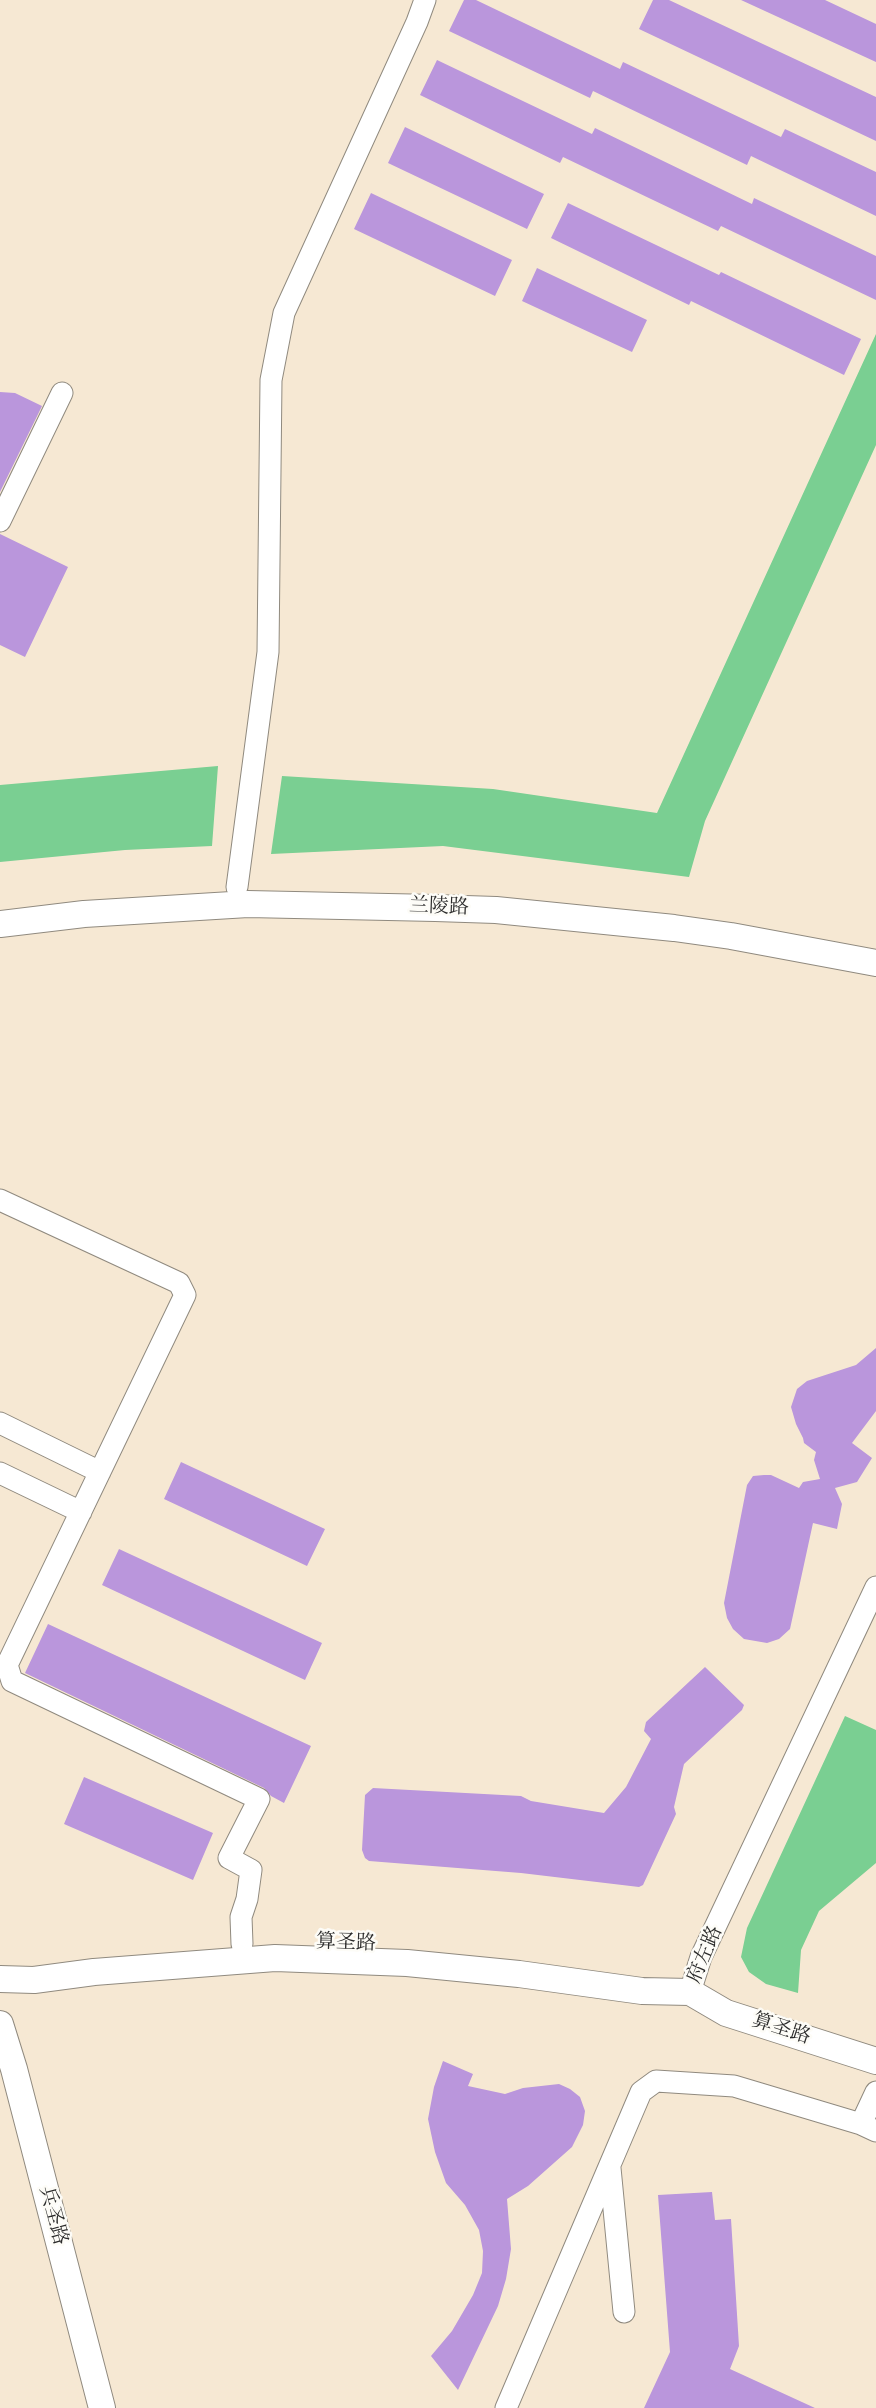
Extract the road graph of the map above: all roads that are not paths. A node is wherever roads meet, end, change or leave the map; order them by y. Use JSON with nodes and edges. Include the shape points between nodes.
{"nodes":[{"id":1,"x":425,"y":0,"type":"edge"},
{"id":2,"x":62,"y":393,"type":"dead end"},
{"id":3,"x":0,"y":521,"type":"edge"},
{"id":4,"x":238,"y":887,"type":"junction"},
{"id":5,"x":0,"y":906,"type":"edge"},
{"id":6,"x":0,"y":924,"type":"edge"},
{"id":7,"x":876,"y":945,"type":"edge"},
{"id":8,"x":876,"y":963,"type":"edge"},
{"id":9,"x":0,"y":1200,"type":"edge"},
{"id":10,"x":0,"y":1423,"type":"edge"},
{"id":11,"x":100,"y":1472,"type":"junction"},
{"id":12,"x":0,"y":1473,"type":"edge"},
{"id":13,"x":81,"y":1512,"type":"junction"},
{"id":14,"x":876,"y":1587,"type":"edge"},
{"id":15,"x":876,"y":1608,"type":"edge"},
{"id":16,"x":242,"y":1944,"type":"junction"},
{"id":17,"x":0,"y":1974,"type":"edge"},
{"id":18,"x":0,"y":1979,"type":"edge"},
{"id":19,"x":690,"y":1992,"type":"junction"},
{"id":20,"x":0,"y":2024,"type":"edge"},
{"id":21,"x":876,"y":2044,"type":"edge"},
{"id":22,"x":876,"y":2060,"type":"edge"},
{"id":23,"x":0,"y":2075,"type":"edge"},
{"id":24,"x":876,"y":2092,"type":"edge"},
{"id":25,"x":868,"y":2128,"type":"edge"},
{"id":26,"x":610,"y":2167,"type":"junction"},
{"id":27,"x":624,"y":2312,"type":"dead end"},
{"id":28,"x":87,"y":2408,"type":"edge"},
{"id":29,"x":102,"y":2408,"type":"edge"},
{"id":30,"x":506,"y":2408,"type":"edge"}],
"edges":[{"from":1,"to":4,"type":"street","via":[[284,313],[271,380],[268,652]]},
{"from":2,"to":3,"type":"street"},
{"from":4,"to":5,"type":"main road","name":"兰陵路"},
{"from":4,"to":7,"type":"main road","name":"兰陵路","via":[[497,893],[596,902],[734,919]]},
{"from":6,"to":8,"type":"main road","name":"兰陵路","via":[[84,914],[248,904],[496,910],[731,936]]},
{"from":9,"to":11,"type":"street","via":[[179,1283],[185,1295]]},
{"from":10,"to":11,"type":"street"},
{"from":11,"to":13,"type":"street"},
{"from":12,"to":13,"type":"street"},
{"from":13,"to":16,"type":"street","via":[[7,1665],[12,1682],[259,1799],[229,1858],[250,1870],[247,1899],[241,1917]]},
{"from":14,"to":19,"type":"street","name":"府左路","via":[[701,1957]]},
{"from":15,"to":19,"type":"street","name":"府左路","via":[[711,1960]]},
{"from":16,"to":17,"type":"main road","name":"算圣路","via":[[92,1956],[29,1965]]},
{"from":16,"to":19,"type":"main road","name":"算圣路","via":[[274,1941],[408,1947],[521,1958],[650,1979]]},
{"from":18,"to":19,"type":"main road","name":"算圣路","via":[[34,1980],[94,1972],[275,1958],[407,1963],[642,1991]]},
{"from":19,"to":21,"type":"main road","name":"算圣路","via":[[733,2001]]},
{"from":19,"to":22,"type":"main road","name":"算圣路","via":[[726,2013]]},
{"from":20,"to":29,"type":"main road","name":"兵圣路"},
{"from":23,"to":28,"type":"main road","name":"兵圣路"},
{"from":24,"to":25,"type":"street"},
{"from":25,"to":26,"type":"street","via":[[734,2086],[656,2081],[641,2092]]},
{"from":26,"to":27,"type":"street"},
{"from":26,"to":30,"type":"street"}]}
